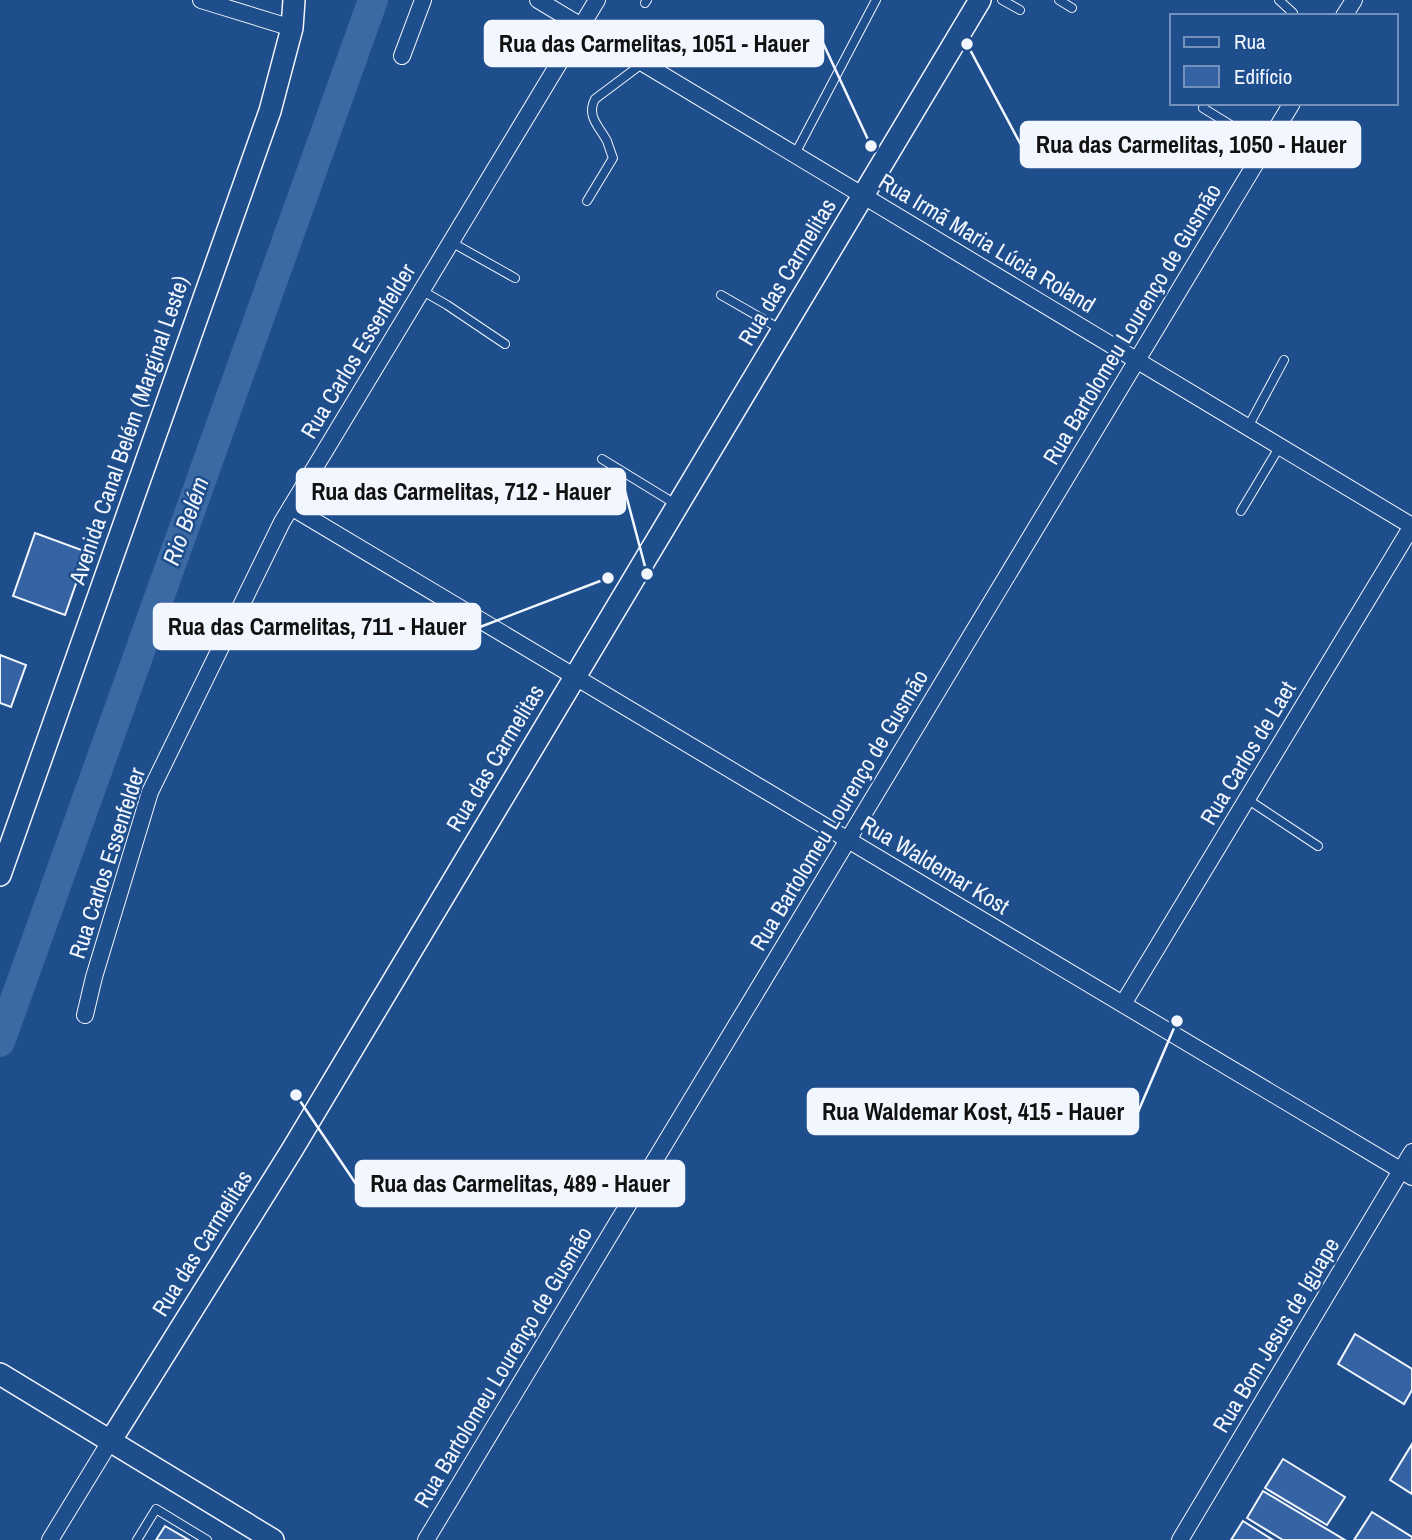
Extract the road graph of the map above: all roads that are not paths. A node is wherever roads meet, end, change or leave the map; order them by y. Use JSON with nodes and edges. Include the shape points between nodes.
{"nodes":[{"id":1,"x":201,"y":0,"type":"edge"},
{"id":2,"x":294,"y":0,"type":"edge"},
{"id":3,"x":423,"y":0,"type":"edge"},
{"id":4,"x":538,"y":0,"type":"edge"},
{"id":5,"x":597,"y":0,"type":"edge"},
{"id":6,"x":876,"y":0,"type":"edge"},
{"id":7,"x":980,"y":0,"type":"edge"},
{"id":8,"x":1002,"y":0,"type":"edge"},
{"id":9,"x":1059,"y":0,"type":"edge"},
{"id":10,"x":1279,"y":0,"type":"edge"},
{"id":11,"x":1072,"y":8,"type":"dead end"},
{"id":12,"x":1020,"y":10,"type":"dead end"},
{"id":13,"x":1293,"y":14,"type":"edge"},
{"id":14,"x":581,"y":26,"type":"junction"},
{"id":15,"x":292,"y":28,"type":"junction"},
{"id":16,"x":402,"y":55,"type":"dead end"},
{"id":17,"x":643,"y":63,"type":"junction"},
{"id":18,"x":1291,"y":105,"type":"edge"},
{"id":19,"x":1203,"y":108,"type":"dead end"},
{"id":20,"x":1266,"y":147,"type":"junction"},
{"id":21,"x":795,"y":154,"type":"junction"},
{"id":22,"x":863,"y":195,"type":"junction"},
{"id":23,"x":587,"y":201,"type":"dead end"},
{"id":24,"x":451,"y":242,"type":"junction"},
{"id":25,"x":515,"y":278,"type":"dead end"},
{"id":26,"x":421,"y":290,"type":"junction"},
{"id":27,"x":721,"y":295,"type":"dead end"},
{"id":28,"x":782,"y":330,"type":"junction"},
{"id":29,"x":505,"y":344,"type":"dead end"},
{"id":30,"x":1137,"y":360,"type":"junction"},
{"id":31,"x":1284,"y":360,"type":"dead end"},
{"id":32,"x":1248,"y":427,"type":"junction"},
{"id":33,"x":1280,"y":446,"type":"junction"},
{"id":34,"x":602,"y":459,"type":"dead end"},
{"id":35,"x":677,"y":505,"type":"junction"},
{"id":36,"x":290,"y":507,"type":"junction"},
{"id":37,"x":1241,"y":511,"type":"dead end"},
{"id":38,"x":1412,"y":526,"type":"edge"},
{"id":39,"x":575,"y":677,"type":"junction"},
{"id":40,"x":1247,"y":799,"type":"junction"},
{"id":41,"x":848,"y":840,"type":"junction"},
{"id":42,"x":1318,"y":846,"type":"dead end"},
{"id":43,"x":0,"y":875,"type":"edge"},
{"id":44,"x":1123,"y":1004,"type":"junction"},
{"id":45,"x":85,"y":1015,"type":"dead end"},
{"id":46,"x":1412,"y":1153,"type":"edge"},
{"id":47,"x":1407,"y":1174,"type":"edge"},
{"id":48,"x":0,"y":1374,"type":"edge"},
{"id":49,"x":111,"y":1440,"type":"junction"},
{"id":50,"x":50,"y":1540,"type":"edge"},
{"id":51,"x":137,"y":1540,"type":"edge"},
{"id":52,"x":207,"y":1540,"type":"edge"},
{"id":53,"x":273,"y":1540,"type":"edge"},
{"id":54,"x":426,"y":1540,"type":"edge"},
{"id":55,"x":1180,"y":1540,"type":"edge"}],
"edges":[{"from":1,"to":15,"type":"street"},
{"from":2,"to":15,"type":"street","name":"Avenida Canal Belém (Marginal Leste)"},
{"from":3,"to":16,"type":"street"},
{"from":4,"to":14,"type":"street","name":"Rua Irmã Maria Lúcia Roland"},
{"from":5,"to":14,"type":"street","name":"Rua Carlos Essenfelder"},
{"from":6,"to":21,"type":"lane"},
{"from":7,"to":22,"type":"street","name":"Rua das Carmelitas"},
{"from":8,"to":12,"type":"lane"},
{"from":9,"to":11,"type":"lane"},
{"from":10,"to":13,"type":"lane"},
{"from":14,"to":17,"type":"street","name":"Rua Irmã Maria Lúcia Roland"},
{"from":14,"to":24,"type":"street","name":"Rua Carlos Essenfelder"},
{"from":15,"to":43,"type":"street","name":"Avenida Canal Belém (Marginal Leste)","via":[[270,111]]},
{"from":17,"to":21,"type":"street","name":"Rua Irmã Maria Lúcia Roland"},
{"from":17,"to":23,"type":"lane","via":[[592,104],[591,113],[612,158]]},
{"from":18,"to":20,"type":"street","name":"Rua Bartolomeu Lourenço de Gusmão"},
{"from":19,"to":20,"type":"lane"},
{"from":20,"to":30,"type":"street","name":"Rua Bartolomeu Lourenço de Gusmão"},
{"from":21,"to":22,"type":"street","name":"Rua Irmã Maria Lúcia Roland"},
{"from":22,"to":28,"type":"street","name":"Rua das Carmelitas"},
{"from":22,"to":30,"type":"street","name":"Rua Irmã Maria Lúcia Roland"},
{"from":24,"to":25,"type":"lane"},
{"from":24,"to":26,"type":"street","name":"Rua Carlos Essenfelder"},
{"from":26,"to":29,"type":"lane"},
{"from":26,"to":36,"type":"street","name":"Rua Carlos Essenfelder"},
{"from":27,"to":28,"type":"lane"},
{"from":28,"to":35,"type":"street","name":"Rua das Carmelitas"},
{"from":30,"to":32,"type":"street","name":"Rua Irmã Maria Lúcia Roland"},
{"from":30,"to":41,"type":"street","name":"Rua Bartolomeu Lourenço de Gusmão"},
{"from":31,"to":32,"type":"lane"},
{"from":32,"to":33,"type":"street","name":"Rua Irmã Maria Lúcia Roland"},
{"from":33,"to":37,"type":"lane"},
{"from":33,"to":38,"type":"street","name":"Rua Irmã Maria Lúcia Roland"},
{"from":34,"to":35,"type":"lane"},
{"from":35,"to":39,"type":"street","name":"Rua das Carmelitas"},
{"from":36,"to":39,"type":"street","name":"Rua Waldemar Kost"},
{"from":36,"to":45,"type":"street","name":"Rua Carlos Essenfelder","via":[[150,792]]},
{"from":38,"to":40,"type":"street","name":"Rua Carlos de Laet"},
{"from":39,"to":41,"type":"street","name":"Rua Waldemar Kost"},
{"from":39,"to":49,"type":"street","name":"Rua das Carmelitas","via":[[292,1150]]},
{"from":40,"to":42,"type":"lane"},
{"from":40,"to":44,"type":"street","name":"Rua Carlos de Laet"},
{"from":41,"to":44,"type":"street","name":"Rua Waldemar Kost"},
{"from":41,"to":54,"type":"street","name":"Rua Bartolomeu Lourenço de Gusmão"},
{"from":44,"to":47,"type":"street","name":"Rua Waldemar Kost"},
{"from":46,"to":47,"type":"street","name":"Rua Bom Jesus de Iguape"},
{"from":47,"to":55,"type":"street","name":"Rua Bom Jesus de Iguape"},
{"from":48,"to":49,"type":"street"},
{"from":49,"to":50,"type":"street","name":"Rua das Carmelitas"},
{"from":49,"to":53,"type":"street"},
{"from":51,"to":52,"type":"lane","via":[[156,1509]]}]}
